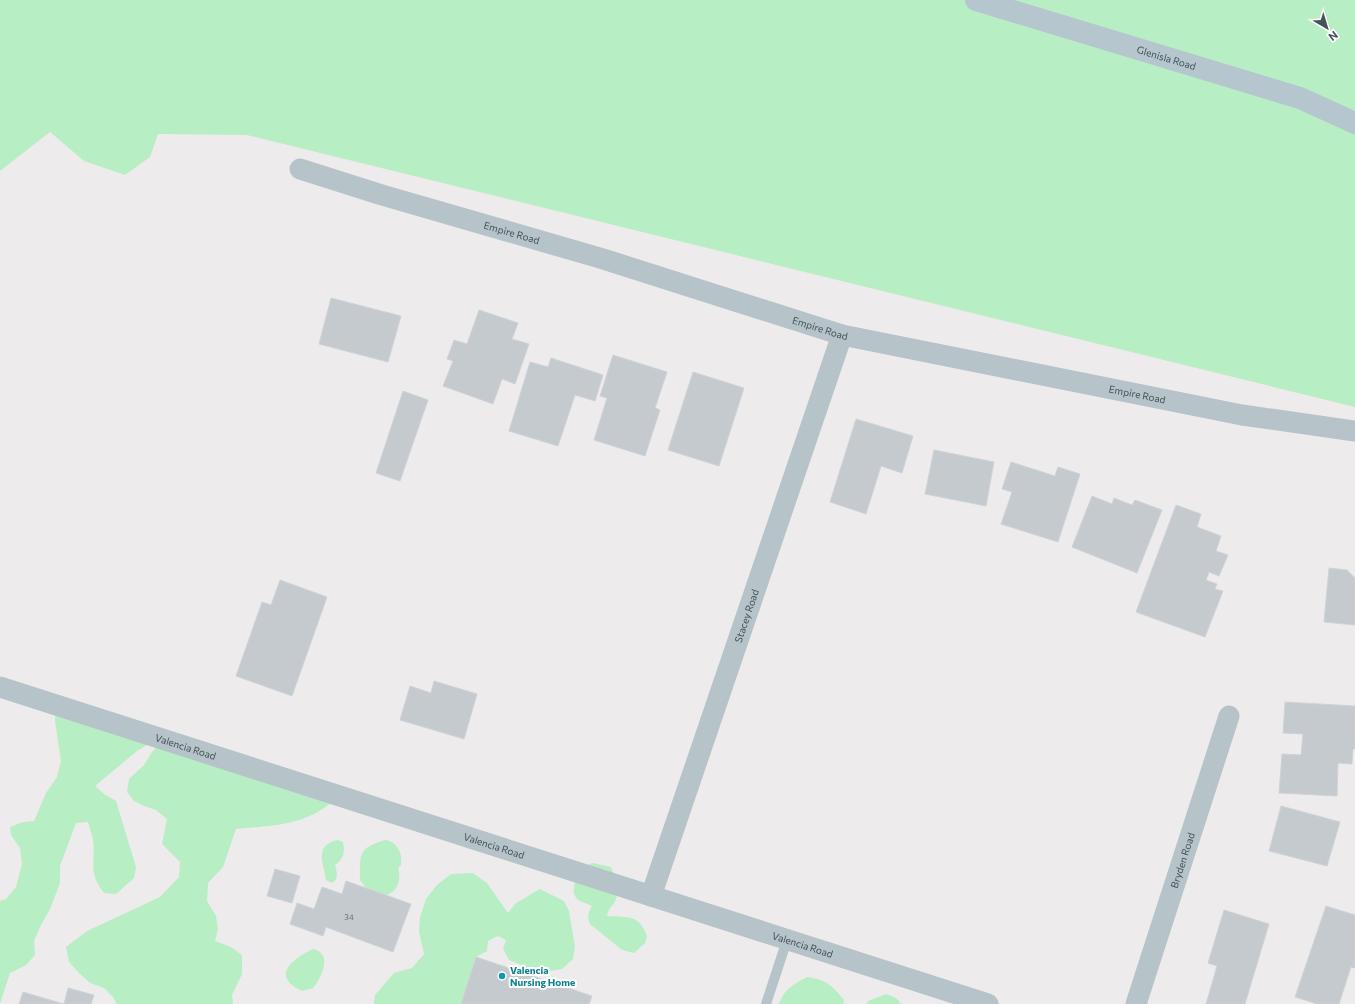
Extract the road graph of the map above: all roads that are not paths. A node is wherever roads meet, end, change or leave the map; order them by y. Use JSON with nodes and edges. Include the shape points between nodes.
{"nodes":[{"id":1,"x":976,"y":0,"type":"edge"},
{"id":2,"x":1355,"y":122,"type":"edge"},
{"id":3,"x":300,"y":169,"type":"dead end"},
{"id":4,"x":842,"y":335,"type":"junction"},
{"id":5,"x":1355,"y":430,"type":"edge"},
{"id":6,"x":0,"y":687,"type":"edge"},
{"id":7,"x":1229,"y":716,"type":"dead end"},
{"id":8,"x":651,"y":896,"type":"junction"},
{"id":9,"x":786,"y":940,"type":"junction"},
{"id":10,"x":766,"y":1004,"type":"edge"},
{"id":11,"x":988,"y":1004,"type":"edge"},
{"id":12,"x":1136,"y":1004,"type":"edge"}],
"edges":[{"from":1,"to":2,"type":"street","name":"Glenisla Road","via":[[1300,98]]},
{"from":3,"to":4,"type":"street","name":"Empire Road","via":[[600,258]]},
{"from":4,"to":5,"type":"street","name":"Empire Road","via":[[1242,416]]},
{"from":4,"to":8,"type":"street","name":"Stacey Road"},
{"from":6,"to":8,"type":"street","name":"Valencia Road"},
{"from":7,"to":12,"type":"street","name":"Bryden Road"},
{"from":8,"to":9,"type":"street","name":"Valencia Road"},
{"from":9,"to":10,"type":"lane"},
{"from":9,"to":11,"type":"street","name":"Valencia Road"}]}
